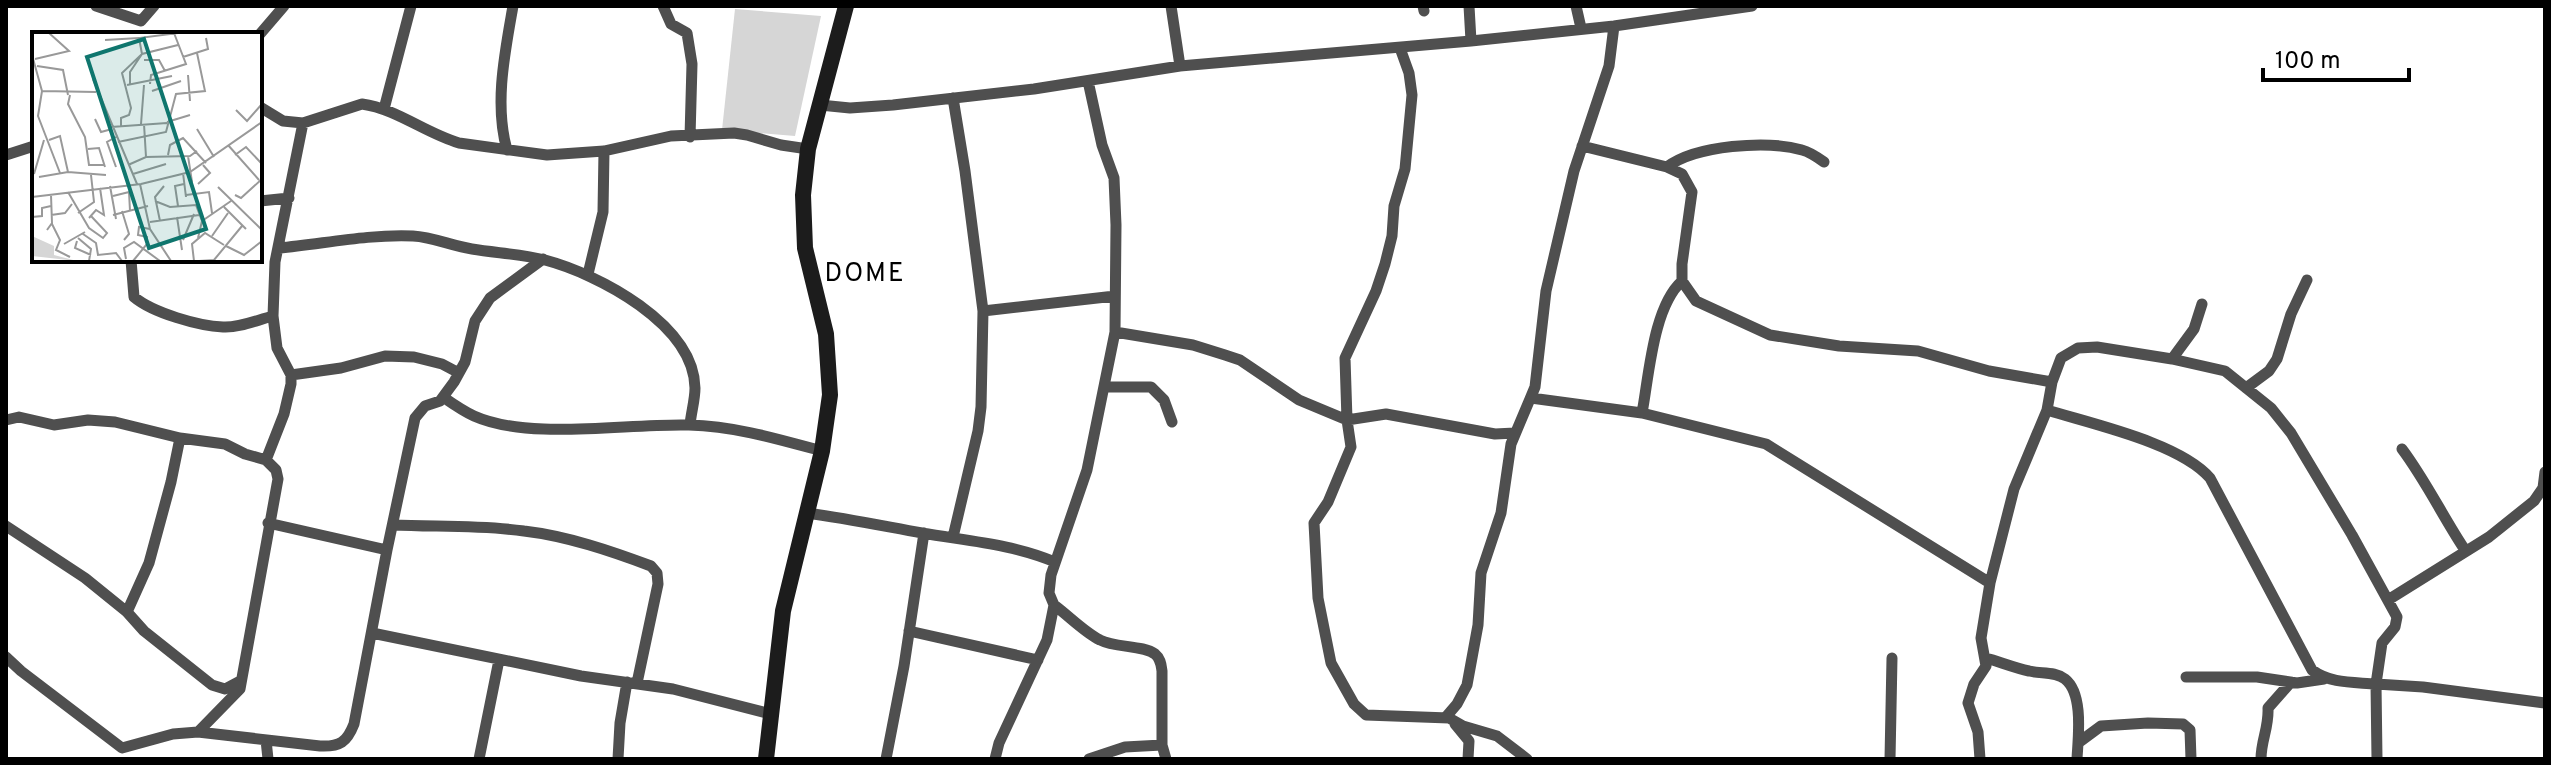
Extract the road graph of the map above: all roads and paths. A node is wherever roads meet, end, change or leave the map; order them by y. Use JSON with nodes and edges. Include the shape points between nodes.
{"nodes":[{"id":1,"x":96,"y":6,"type":"edge"},
{"id":2,"x":154,"y":6,"type":"edge"},
{"id":3,"x":284,"y":6,"type":"edge"},
{"id":4,"x":411,"y":6,"type":"edge"},
{"id":5,"x":513,"y":6,"type":"edge"},
{"id":6,"x":663,"y":6,"type":"edge"},
{"id":7,"x":846,"y":6,"type":"edge"},
{"id":8,"x":1171,"y":6,"type":"edge"},
{"id":9,"x":1469,"y":6,"type":"edge"},
{"id":10,"x":1576,"y":6,"type":"edge"},
{"id":11,"x":1752,"y":6,"type":"edge"},
{"id":12,"x":1733,"y":8,"type":"edge"},
{"id":13,"x":1614,"y":26,"type":"junction"},
{"id":14,"x":1581,"y":28,"type":"junction"},
{"id":15,"x":262,"y":32,"type":"edge"},
{"id":16,"x":1471,"y":41,"type":"junction"},
{"id":17,"x":1400,"y":48,"type":"junction"},
{"id":18,"x":1180,"y":66,"type":"junction"},
{"id":19,"x":1088,"y":81,"type":"junction"},
{"id":20,"x":953,"y":98,"type":"junction"},
{"id":21,"x":820,"y":105,"type":"junction"},
{"id":22,"x":262,"y":108,"type":"edge"},
{"id":23,"x":384,"y":109,"type":"junction"},
{"id":24,"x":303,"y":123,"type":"junction"},
{"id":25,"x":690,"y":137,"type":"junction"},
{"id":26,"x":1582,"y":146,"type":"junction"},
{"id":27,"x":32,"y":147,"type":"edge"},
{"id":28,"x":808,"y":149,"type":"junction"},
{"id":29,"x":507,"y":150,"type":"junction"},
{"id":30,"x":604,"y":151,"type":"junction"},
{"id":31,"x":6,"y":155,"type":"edge"},
{"id":32,"x":1824,"y":162,"type":"dead end"},
{"id":33,"x":1667,"y":167,"type":"junction"},
{"id":34,"x":289,"y":198,"type":"junction"},
{"id":35,"x":262,"y":201,"type":"edge"},
{"id":36,"x":279,"y":248,"type":"junction"},
{"id":37,"x":543,"y":259,"type":"junction"},
{"id":38,"x":131,"y":262,"type":"edge"},
{"id":39,"x":588,"y":274,"type":"junction"},
{"id":40,"x":2307,"y":280,"type":"dead end"},
{"id":41,"x":1682,"y":281,"type":"junction"},
{"id":42,"x":1115,"y":296,"type":"junction"},
{"id":43,"x":2202,"y":304,"type":"dead end"},
{"id":44,"x":983,"y":311,"type":"junction"},
{"id":45,"x":273,"y":316,"type":"junction"},
{"id":46,"x":1115,"y":332,"type":"junction"},
{"id":47,"x":2172,"y":359,"type":"junction"},
{"id":48,"x":459,"y":373,"type":"junction"},
{"id":49,"x":291,"y":375,"type":"junction"},
{"id":50,"x":2052,"y":382,"type":"junction"},
{"id":51,"x":1105,"y":387,"type":"junction"},
{"id":52,"x":2246,"y":388,"type":"junction"},
{"id":53,"x":443,"y":397,"type":"junction"},
{"id":54,"x":1531,"y":398,"type":"junction"},
{"id":55,"x":2047,"y":410,"type":"junction"},
{"id":56,"x":1642,"y":413,"type":"junction"},
{"id":57,"x":6,"y":420,"type":"edge"},
{"id":58,"x":1347,"y":420,"type":"junction"},
{"id":59,"x":1172,"y":422,"type":"dead end"},
{"id":60,"x":690,"y":425,"type":"junction"},
{"id":61,"x":1515,"y":433,"type":"junction"},
{"id":62,"x":180,"y":438,"type":"junction"},
{"id":63,"x":2402,"y":449,"type":"dead end"},
{"id":64,"x":822,"y":451,"type":"junction"},
{"id":65,"x":266,"y":460,"type":"junction"},
{"id":66,"x":2545,"y":472,"type":"edge"},
{"id":67,"x":806,"y":513,"type":"junction"},
{"id":68,"x":268,"y":523,"type":"junction"},
{"id":69,"x":393,"y":525,"type":"junction"},
{"id":70,"x":6,"y":526,"type":"edge"},
{"id":71,"x":924,"y":533,"type":"junction"},
{"id":72,"x":953,"y":537,"type":"junction"},
{"id":73,"x":387,"y":550,"type":"junction"},
{"id":74,"x":2465,"y":550,"type":"junction"},
{"id":75,"x":1055,"y":562,"type":"junction"},
{"id":76,"x":1990,"y":583,"type":"junction"},
{"id":77,"x":2388,"y":600,"type":"junction"},
{"id":78,"x":1054,"y":605,"type":"junction"},
{"id":79,"x":127,"y":612,"type":"junction"},
{"id":80,"x":909,"y":631,"type":"junction"},
{"id":81,"x":372,"y":633,"type":"junction"},
{"id":82,"x":6,"y":657,"type":"edge"},
{"id":83,"x":1892,"y":658,"type":"dead end"},
{"id":84,"x":1986,"y":658,"type":"junction"},
{"id":85,"x":499,"y":660,"type":"junction"},
{"id":86,"x":1038,"y":660,"type":"junction"},
{"id":87,"x":2186,"y":677,"type":"dead end"},
{"id":88,"x":2325,"y":679,"type":"junction"},
{"id":89,"x":240,"y":681,"type":"junction"},
{"id":90,"x":632,"y":682,"type":"junction"},
{"id":91,"x":2291,"y":682,"type":"junction"},
{"id":92,"x":2376,"y":684,"type":"junction"},
{"id":93,"x":2545,"y":703,"type":"edge"},
{"id":94,"x":771,"y":714,"type":"junction"},
{"id":95,"x":1447,"y":718,"type":"junction"},
{"id":96,"x":198,"y":732,"type":"junction"},
{"id":97,"x":266,"y":740,"type":"junction"},
{"id":98,"x":2078,"y":743,"type":"junction"},
{"id":99,"x":1162,"y":745,"type":"junction"},
{"id":100,"x":122,"y":754,"type":"edge"},
{"id":101,"x":268,"y":759,"type":"edge"},
{"id":102,"x":479,"y":759,"type":"edge"},
{"id":103,"x":618,"y":759,"type":"edge"},
{"id":104,"x":766,"y":759,"type":"edge"},
{"id":105,"x":886,"y":759,"type":"edge"},
{"id":106,"x":995,"y":759,"type":"edge"},
{"id":107,"x":1089,"y":759,"type":"edge"},
{"id":108,"x":1166,"y":759,"type":"edge"},
{"id":109,"x":1468,"y":759,"type":"edge"},
{"id":110,"x":1527,"y":759,"type":"edge"},
{"id":111,"x":1890,"y":759,"type":"edge"},
{"id":112,"x":1980,"y":759,"type":"edge"},
{"id":113,"x":2077,"y":759,"type":"edge"},
{"id":114,"x":2191,"y":759,"type":"edge"},
{"id":115,"x":2261,"y":759,"type":"edge"},
{"id":116,"x":2377,"y":759,"type":"edge"}],
"edges":[{"from":1,"to":2,"type":"street","via":[[141,21]]},
{"from":3,"to":15,"type":"street"},
{"from":4,"to":23,"type":"street"},
{"from":5,"to":29,"type":"street","via":[[501,112]]},
{"from":6,"to":25,"type":"street","via":[[671,24],[687,33],[692,64]]},
{"from":7,"to":21,"type":"street"},
{"from":8,"to":18,"type":"street"},
{"from":9,"to":16,"type":"street"},
{"from":10,"to":14,"type":"street"},
{"from":11,"to":12,"type":"street"},
{"from":12,"to":13,"type":"street"},
{"from":13,"to":14,"type":"street"},
{"from":13,"to":26,"type":"street","via":[[1609,66]]},
{"from":14,"to":16,"type":"street"},
{"from":16,"to":17,"type":"street"},
{"from":17,"to":18,"type":"street"},
{"from":17,"to":58,"type":"street","via":[[1412,95],[1405,169],[1385,264],[1345,358]]},
{"from":18,"to":19,"type":"street"},
{"from":19,"to":20,"type":"street"},
{"from":19,"to":42,"type":"street","via":[[1114,178]]},
{"from":20,"to":21,"type":"street","via":[[850,108]]},
{"from":20,"to":44,"type":"street"},
{"from":21,"to":28,"type":"street"},
{"from":22,"to":24,"type":"street","via":[[283,121]]},
{"from":23,"to":24,"type":"street","via":[[362,104]]},
{"from":23,"to":29,"type":"street","via":[[447,139]]},
{"from":24,"to":34,"type":"street"},
{"from":25,"to":28,"type":"street","via":[[747,135]]},
{"from":25,"to":30,"type":"street","via":[[671,136]]},
{"from":26,"to":33,"type":"street"},
{"from":26,"to":54,"type":"street","via":[[1546,291]]},
{"from":27,"to":31,"type":"street"},
{"from":28,"to":64,"type":"street","via":[[804,239],[829,359]]},
{"from":29,"to":30,"type":"street","via":[[547,155]]},
{"from":30,"to":39,"type":"street","via":[[603,212]]},
{"from":32,"to":33,"type":"street","via":[[1799,149],[1772,145],[1712,150]]},
{"from":33,"to":41,"type":"street","via":[[1682,174],[1692,192]]},
{"from":34,"to":35,"type":"street"},
{"from":34,"to":36,"type":"street"},
{"from":36,"to":37,"type":"street","via":[[415,236]]},
{"from":36,"to":45,"type":"street"},
{"from":37,"to":39,"type":"street"},
{"from":37,"to":48,"type":"street","via":[[482,309]]},
{"from":38,"to":45,"type":"street","via":[[134,297],[179,318],[227,327]]},
{"from":39,"to":60,"type":"street","via":[[647,310],[673,336],[691,367],[695,388]]},
{"from":40,"to":52,"type":"street","via":[[2277,359]]},
{"from":41,"to":50,"type":"street","via":[[1696,301],[1770,335],[1918,351]]},
{"from":41,"to":56,"type":"street","via":[[1661,321]]},
{"from":42,"to":44,"type":"street"},
{"from":42,"to":46,"type":"street"},
{"from":43,"to":47,"type":"street","via":[[2194,329]]},
{"from":44,"to":72,"type":"street","via":[[978,431]]},
{"from":45,"to":49,"type":"street","via":[[277,348]]},
{"from":46,"to":51,"type":"street"},
{"from":46,"to":58,"type":"street","via":[[1193,345],[1240,360],[1299,400]]},
{"from":47,"to":50,"type":"street","via":[[2078,348],[2061,358]]},
{"from":47,"to":52,"type":"street","via":[[2225,371]]},
{"from":48,"to":49,"type":"street","via":[[414,357],[385,356]]},
{"from":48,"to":53,"type":"street"},
{"from":49,"to":65,"type":"street","via":[[284,414]]},
{"from":50,"to":55,"type":"street"},
{"from":51,"to":59,"type":"street","via":[[1151,387],[1164,400]]},
{"from":51,"to":75,"type":"street","via":[[1087,470]]},
{"from":52,"to":77,"type":"street","via":[[2291,433]]},
{"from":53,"to":60,"type":"street","via":[[476,417],[514,427]]},
{"from":53,"to":69,"type":"street","via":[[415,418]]},
{"from":54,"to":56,"type":"street"},
{"from":54,"to":61,"type":"street"},
{"from":55,"to":76,"type":"street","via":[[2014,489]]},
{"from":55,"to":88,"type":"street","via":[[2156,445],[2202,469],[2298,648]]},
{"from":56,"to":76,"type":"street","via":[[1766,444]]},
{"from":57,"to":62,"type":"street","via":[[115,422]]},
{"from":58,"to":61,"type":"street","via":[[1386,414]]},
{"from":58,"to":95,"type":"street","via":[[1349,453],[1314,528],[1318,598],[1331,663],[1366,715]]},
{"from":60,"to":64,"type":"street","via":[[758,433]]},
{"from":61,"to":95,"type":"street","via":[[1501,513],[1481,573],[1467,685]]},
{"from":62,"to":65,"type":"street","via":[[225,444]]},
{"from":62,"to":79,"type":"street","via":[[149,563]]},
{"from":63,"to":74,"type":"street"},
{"from":64,"to":67,"type":"street"},
{"from":65,"to":68,"type":"street","via":[[278,479]]},
{"from":66,"to":74,"type":"street","via":[[2534,501]]},
{"from":67,"to":71,"type":"street"},
{"from":67,"to":94,"type":"street","via":[[783,611]]},
{"from":68,"to":73,"type":"street"},
{"from":68,"to":89,"type":"street"},
{"from":69,"to":73,"type":"street"},
{"from":69,"to":90,"type":"street","via":[[526,531],[651,566],[658,584]]},
{"from":70,"to":79,"type":"street"},
{"from":71,"to":72,"type":"street"},
{"from":71,"to":80,"type":"street"},
{"from":72,"to":75,"type":"street"},
{"from":73,"to":81,"type":"street"},
{"from":74,"to":77,"type":"street"},
{"from":75,"to":78,"type":"street","via":[[1049,593]]},
{"from":76,"to":84,"type":"street","via":[[1981,638]]},
{"from":77,"to":92,"type":"street","via":[[2397,617],[2382,643]]},
{"from":78,"to":86,"type":"street"},
{"from":78,"to":99,"type":"street","via":[[1098,639],[1152,652],[1161,661]]},
{"from":79,"to":89,"type":"street","via":[[212,685],[225,689]]},
{"from":80,"to":86,"type":"street"},
{"from":80,"to":105,"type":"street"},
{"from":81,"to":85,"type":"street"},
{"from":81,"to":97,"type":"street","via":[[354,724],[344,742],[328,747]]},
{"from":82,"to":100,"type":"street"},
{"from":83,"to":111,"type":"street"},
{"from":84,"to":98,"type":"street","via":[[2065,679],[2079,711]]},
{"from":84,"to":112,"type":"street","via":[[1968,703]]},
{"from":85,"to":90,"type":"street"},
{"from":85,"to":102,"type":"street"},
{"from":86,"to":106,"type":"street"},
{"from":87,"to":91,"type":"street"},
{"from":88,"to":91,"type":"street"},
{"from":88,"to":92,"type":"street"},
{"from":89,"to":96,"type":"street","via":[[240,689]]},
{"from":90,"to":94,"type":"street"},
{"from":90,"to":103,"type":"street","via":[[620,723]]},
{"from":91,"to":115,"type":"street","via":[[2270,703]]},
{"from":92,"to":93,"type":"street"},
{"from":92,"to":116,"type":"street"},
{"from":94,"to":104,"type":"street"},
{"from":95,"to":109,"type":"street","via":[[1469,741]]},
{"from":95,"to":110,"type":"street","via":[[1497,736]]},
{"from":96,"to":97,"type":"street"},
{"from":96,"to":100,"type":"street","via":[[173,734]]},
{"from":97,"to":101,"type":"street"},
{"from":98,"to":113,"type":"street"},
{"from":98,"to":114,"type":"street","via":[[2101,726],[2183,724],[2190,730]]},
{"from":99,"to":107,"type":"street","via":[[1125,747]]},
{"from":99,"to":108,"type":"street"}]}
